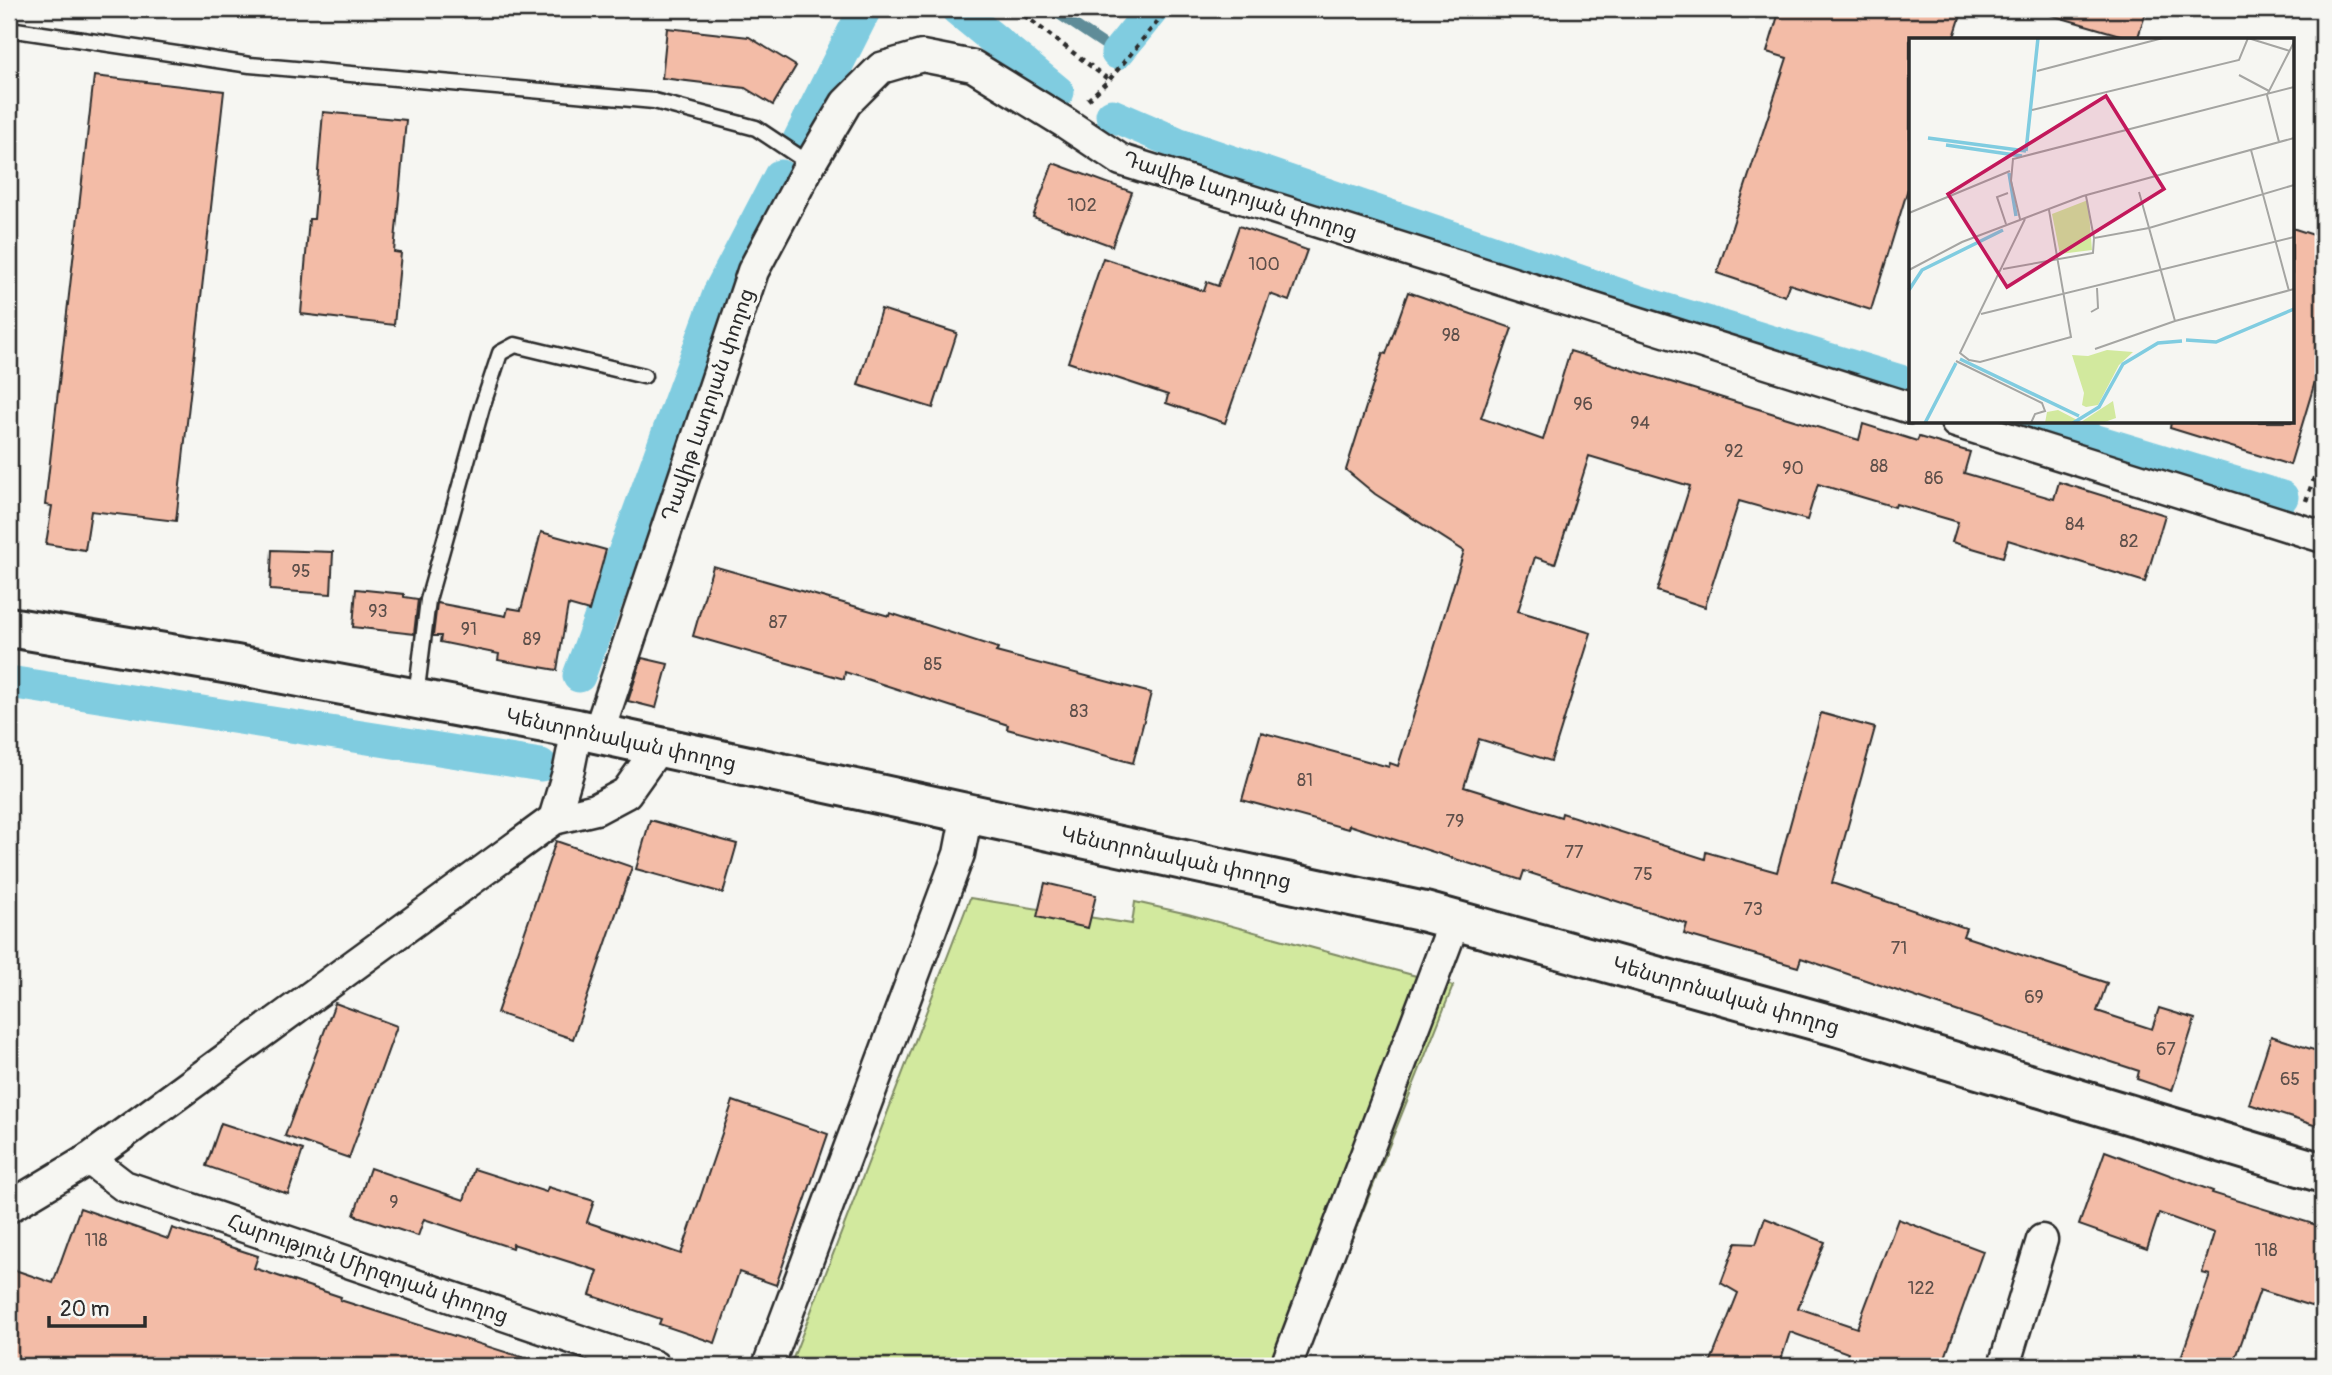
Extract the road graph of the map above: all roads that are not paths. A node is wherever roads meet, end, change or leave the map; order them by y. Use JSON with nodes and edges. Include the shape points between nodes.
{"nodes":[{"id":1,"x":9,"y":29,"type":"edge"},
{"id":2,"x":810,"y":164,"type":"junction"},
{"id":3,"x":644,"y":376,"type":"dead end"},
{"id":4,"x":1909,"y":408,"type":"edge"},
{"id":5,"x":1962,"y":424,"type":"edge"},
{"id":6,"x":2310,"y":533,"type":"edge"},
{"id":7,"x":9,"y":627,"type":"edge"},
{"id":8,"x":415,"y":698,"type":"junction"},
{"id":9,"x":587,"y":732,"type":"junction"},
{"id":10,"x":658,"y":748,"type":"junction"},
{"id":11,"x":967,"y":813,"type":"junction"},
{"id":12,"x":554,"y":819,"type":"junction"},
{"id":13,"x":1455,"y":920,"type":"junction"},
{"id":14,"x":89,"y":1159,"type":"junction"},
{"id":15,"x":2323,"y":1173,"type":"edge"},
{"id":16,"x":9,"y":1207,"type":"edge"},
{"id":17,"x":2042,"y":1240,"type":"dead end"},
{"id":18,"x":654,"y":1366,"type":"edge"},
{"id":19,"x":768,"y":1366,"type":"edge"},
{"id":20,"x":1286,"y":1366,"type":"edge"},
{"id":21,"x":2004,"y":1366,"type":"edge"}],
"edges":[{"from":1,"to":2,"type":"lane","via":[[250,65],[654,101],[756,128]]},
{"from":2,"to":4,"type":"street","name":"Դավիթ Լադոյան փողոց","via":[[846,103],[881,68],[922,55],[973,66],[1121,160]]},
{"from":2,"to":9,"type":"street","name":"Դավիթ Լադոյան փողոց","via":[[753,271]]},
{"from":3,"to":8,"type":"lane","via":[[515,345],[500,353],[428,600]]},
{"from":5,"to":6,"type":"street"},
{"from":7,"to":8,"type":"main road","name":"Կենտրոնական փողոց"},
{"from":8,"to":9,"type":"main road","name":"Կենտրոնական փողոց"},
{"from":9,"to":10,"type":"main road","name":"Կենտրոնական փողոց"},
{"from":9,"to":12,"type":"street","name":"Դավիթ Լադոյան փողոց","via":[[569,769]]},
{"from":10,"to":11,"type":"main road","name":"Կենտրոնական փողոց"},
{"from":10,"to":12,"type":"street","via":[[626,793],[596,809]]},
{"from":11,"to":13,"type":"main road","name":"Կենտրոնական փողոց"},
{"from":11,"to":19,"type":"street","via":[[959,854]]},
{"from":12,"to":14,"type":"street"},
{"from":13,"to":15,"type":"main road","name":"Կենտրոնական փողոց","via":[[1836,1026]]},
{"from":13,"to":20,"type":"street"},
{"from":14,"to":16,"type":"street"},
{"from":14,"to":18,"type":"street","name":"Հարություն Միրզոյան փողոց","via":[[124,1186]]},
{"from":17,"to":21,"type":"street"}]}
